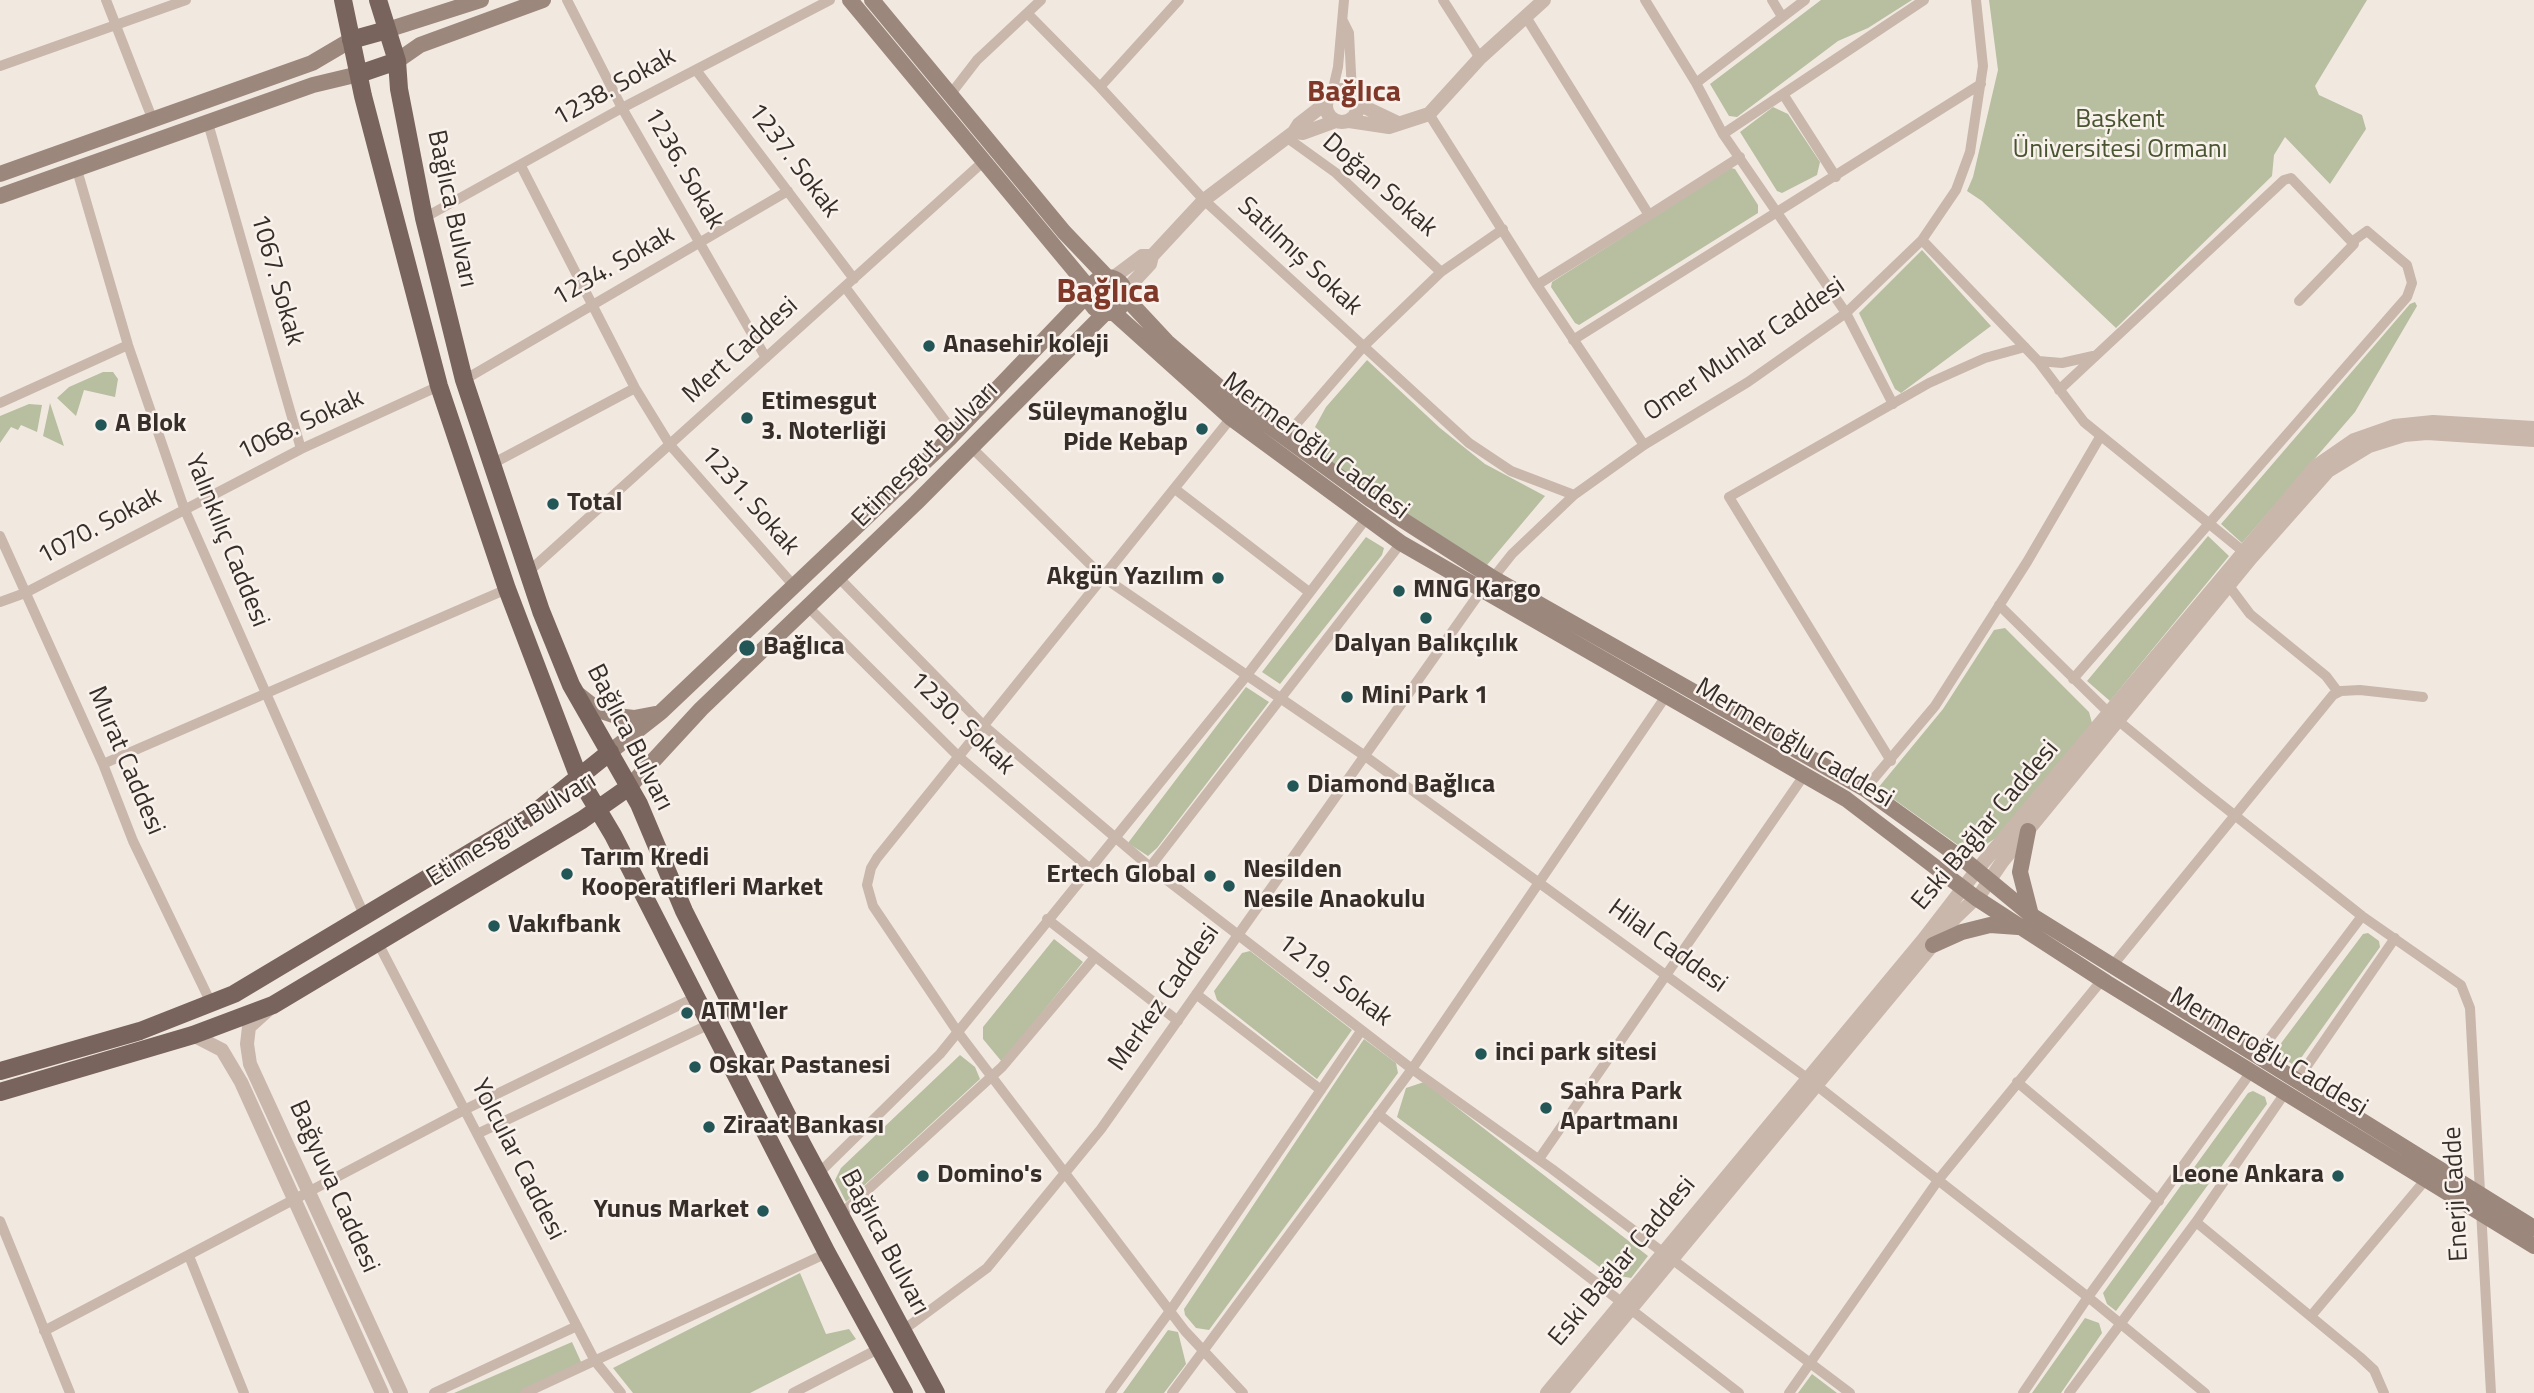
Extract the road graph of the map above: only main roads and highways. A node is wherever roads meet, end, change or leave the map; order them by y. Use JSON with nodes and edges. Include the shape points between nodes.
{"nodes":[{"id":1,"x":343,"y":0,"type":"edge"},
{"id":2,"x":378,"y":0,"type":"edge"},
{"id":3,"x":481,"y":0,"type":"edge"},
{"id":4,"x":543,"y":0,"type":"edge"},
{"id":5,"x":849,"y":0,"type":"edge"},
{"id":6,"x":872,"y":0,"type":"edge"},
{"id":7,"x":387,"y":30,"type":"junction"},
{"id":8,"x":351,"y":40,"type":"junction"},
{"id":9,"x":397,"y":61,"type":"junction"},
{"id":10,"x":359,"y":74,"type":"junction"},
{"id":11,"x":0,"y":174,"type":"edge"},
{"id":12,"x":0,"y":196,"type":"edge"},
{"id":13,"x":1110,"y":277,"type":"junction"},
{"id":14,"x":1089,"y":291,"type":"junction"},
{"id":15,"x":1125,"y":294,"type":"junction"},
{"id":16,"x":1109,"y":313,"type":"junction"},
{"id":17,"x":571,"y":685,"type":"junction"},
{"id":18,"x":661,"y":712,"type":"junction"},
{"id":19,"x":610,"y":752,"type":"junction"},
{"id":20,"x":579,"y":778,"type":"junction"},
{"id":21,"x":629,"y":787,"type":"junction"},
{"id":22,"x":598,"y":810,"type":"junction"},
{"id":23,"x":2028,"y":831,"type":"road end"},
{"id":24,"x":2026,"y":921,"type":"junction"},
{"id":25,"x":1933,"y":945,"type":"road end"},
{"id":26,"x":0,"y":1071,"type":"edge"},
{"id":27,"x":0,"y":1092,"type":"edge"},
{"id":28,"x":2534,"y":1228,"type":"edge"},
{"id":29,"x":2534,"y":1246,"type":"edge"},
{"id":30,"x":904,"y":1393,"type":"edge"},
{"id":31,"x":936,"y":1393,"type":"edge"}],
"edges":[{"from":1,"to":8,"type":"main road"},
{"from":2,"to":7,"type":"main road"},
{"from":3,"to":7,"type":"main road"},
{"from":4,"to":9,"type":"main road","via":[[421,45]]},
{"from":5,"to":14,"type":"main road"},
{"from":6,"to":13,"type":"main road","via":[[1064,233]]},
{"from":7,"to":8,"type":"main road"},
{"from":7,"to":9,"type":"main road","name":"Bağlıca Bulvarı"},
{"from":8,"to":10,"type":"main road","name":"Bağlıca Bulvarı"},
{"from":8,"to":11,"type":"main road","via":[[312,63]]},
{"from":9,"to":10,"type":"main road"},
{"from":9,"to":17,"type":"main road","name":"Bağlıca Bulvarı","via":[[424,218],[464,380],[527,573]]},
{"from":10,"to":12,"type":"main road","via":[[313,85]]},
{"from":10,"to":20,"type":"main road","name":"Bağlıca Bulvarı","via":[[439,386],[507,589]]},
{"from":13,"to":14,"type":"main road","via":[[1094,281]]},
{"from":13,"to":15,"type":"main road"},
{"from":14,"to":16,"type":"main road","via":[[1092,305]]},
{"from":14,"to":18,"type":"main road","name":"Etimesgut Bulvarı","via":[[955,434]]},
{"from":15,"to":16,"type":"main road"},
{"from":15,"to":24,"type":"main road","name":"Mermeroğlu Caddesi","via":[[1167,342],[1240,404],[1370,499],[1493,578],[1865,789],[1984,876]]},
{"from":16,"to":21,"type":"main road","name":"Etimesgut Bulvarı","via":[[701,709]]},
{"from":16,"to":24,"type":"main road","name":"Mermeroğlu Caddesi","via":[[1231,418],[1365,520],[1805,774],[1886,827],[1969,893]]},
{"from":17,"to":18,"type":"main road","via":[[590,705],[616,716],[634,718]]},
{"from":17,"to":19,"type":"main road","name":"Bağlıca Bulvarı"},
{"from":18,"to":19,"type":"main road","name":"Etimesgut Bulvarı"},
{"from":19,"to":20,"type":"main road","name":"Etimesgut Bulvarı"},
{"from":19,"to":21,"type":"main road","name":"Bağlıca Bulvarı"},
{"from":20,"to":22,"type":"main road","name":"Bağlıca Bulvarı"},
{"from":20,"to":26,"type":"main road","name":"Etimesgut Bulvarı","via":[[528,818],[234,994],[140,1031]]},
{"from":21,"to":22,"type":"main road","name":"Etimesgut Bulvarı"},
{"from":21,"to":31,"type":"main road","name":"Bağlıca Bulvarı","via":[[678,899]]},
{"from":22,"to":27,"type":"main road","name":"Etimesgut Bulvarı","via":[[273,1005],[193,1035]]},
{"from":22,"to":30,"type":"main road","name":"Bağlıca Bulvarı"},
{"from":23,"to":24,"type":"main road","via":[[2020,872]]},
{"from":24,"to":25,"type":"main road","via":[[1962,932]]},
{"from":24,"to":28,"type":"main road","name":"Mermeroğlu Caddesi","via":[[2113,965]]},
{"from":24,"to":29,"type":"main road","name":"Mermeroğlu Caddesi","via":[[2102,979]]}]}
